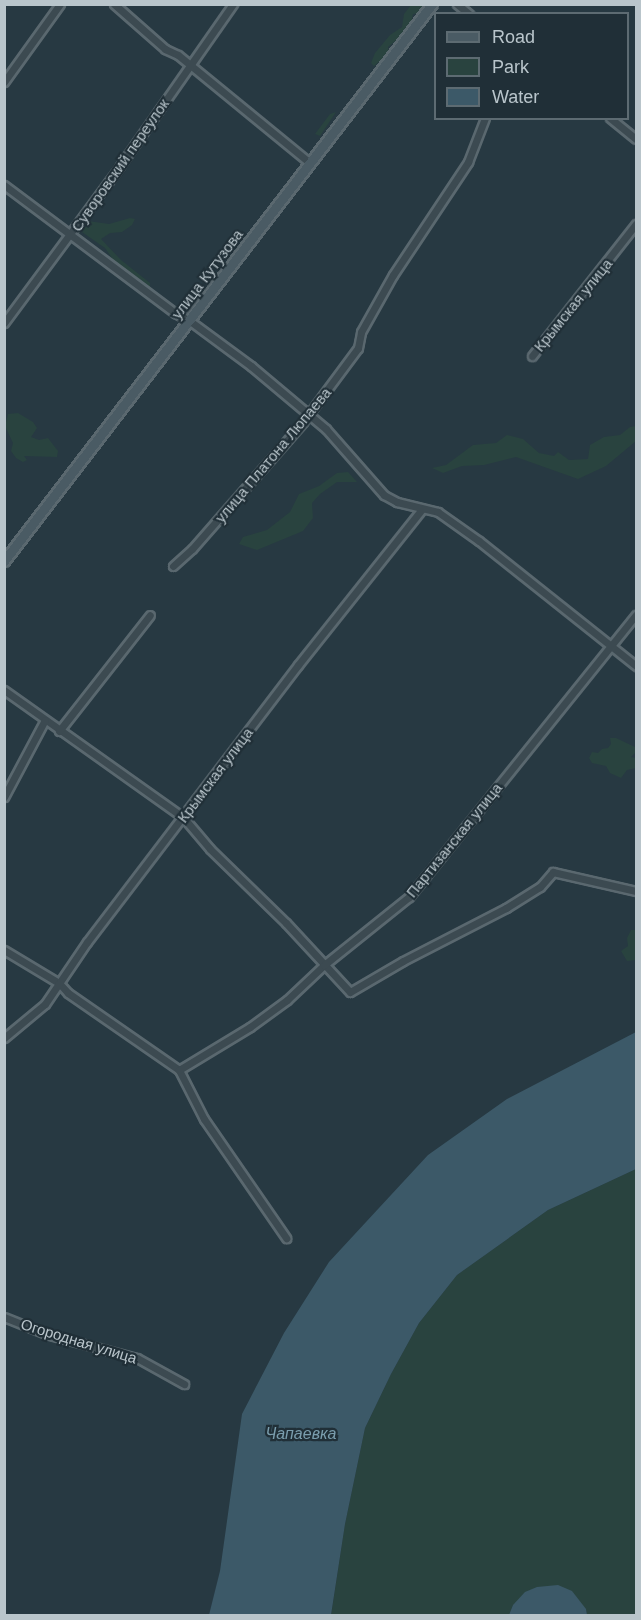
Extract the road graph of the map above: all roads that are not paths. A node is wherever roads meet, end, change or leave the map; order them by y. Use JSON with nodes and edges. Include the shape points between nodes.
{"nodes":[{"id":1,"x":60,"y":4,"type":"edge"},
{"id":2,"x":114,"y":4,"type":"edge"},
{"id":3,"x":233,"y":4,"type":"edge"},
{"id":4,"x":432,"y":4,"type":"edge"},
{"id":5,"x":190,"y":65,"type":"junction"},
{"id":6,"x":4,"y":82,"type":"edge"},
{"id":7,"x":484,"y":120,"type":"edge"},
{"id":8,"x":612,"y":120,"type":"edge"},
{"id":9,"x":636,"y":139,"type":"edge"},
{"id":10,"x":310,"y":163,"type":"junction"},
{"id":11,"x":4,"y":185,"type":"edge"},
{"id":12,"x":636,"y":224,"type":"edge"},
{"id":13,"x":71,"y":234,"type":"junction"},
{"id":14,"x":190,"y":321,"type":"junction"},
{"id":15,"x":4,"y":323,"type":"edge"},
{"id":16,"x":532,"y":356,"type":"dead end"},
{"id":17,"x":309,"y":414,"type":"junction"},
{"id":18,"x":422,"y":509,"type":"junction"},
{"id":19,"x":4,"y":561,"type":"edge"},
{"id":20,"x":173,"y":566,"type":"dead end"},
{"id":21,"x":150,"y":615,"type":"dead end"},
{"id":22,"x":636,"y":615,"type":"edge"},
{"id":23,"x":611,"y":646,"type":"junction"},
{"id":24,"x":636,"y":666,"type":"edge"},
{"id":25,"x":4,"y":690,"type":"edge"},
{"id":26,"x":45,"y":720,"type":"junction"},
{"id":27,"x":59,"y":731,"type":"junction"},
{"id":28,"x":4,"y":797,"type":"edge"},
{"id":29,"x":183,"y":817,"type":"junction"},
{"id":30,"x":636,"y":891,"type":"edge"},
{"id":31,"x":4,"y":950,"type":"edge"},
{"id":32,"x":324,"y":964,"type":"junction"},
{"id":33,"x":59,"y":983,"type":"junction"},
{"id":34,"x":4,"y":1038,"type":"edge"},
{"id":35,"x":179,"y":1070,"type":"junction"},
{"id":36,"x":286,"y":1238,"type":"dead end"},
{"id":37,"x":4,"y":1317,"type":"edge"},
{"id":38,"x":184,"y":1384,"type":"dead end"}],
"edges":[{"from":1,"to":6,"type":"street"},
{"from":2,"to":5,"type":"street","via":[[165,49]]},
{"from":3,"to":5,"type":"street","name":"Суворовский переулок"},
{"from":4,"to":10,"type":"street","name":"улица Кутузова"},
{"from":5,"to":10,"type":"street"},
{"from":5,"to":13,"type":"street","name":"Суворовский переулок"},
{"from":7,"to":17,"type":"street","name":"улица Платона Люпаева","via":[[468,162],[393,275],[361,332],[358,348]]},
{"from":8,"to":9,"type":"street"},
{"from":10,"to":14,"type":"street","name":"улица Кутузова"},
{"from":11,"to":13,"type":"street"},
{"from":12,"to":16,"type":"street","name":"Крымская улица"},
{"from":13,"to":14,"type":"street"},
{"from":13,"to":15,"type":"street","name":"Суворовский переулок"},
{"from":14,"to":17,"type":"street"},
{"from":14,"to":19,"type":"street","name":"улица Кутузова"},
{"from":17,"to":18,"type":"street","via":[[384,495]]},
{"from":17,"to":20,"type":"street","name":"улица Платона Люпаева"},
{"from":18,"to":23,"type":"street","via":[[438,512],[479,541]]},
{"from":18,"to":29,"type":"street","name":"Крымская улица"},
{"from":21,"to":27,"type":"street"},
{"from":22,"to":23,"type":"street","name":"Партизанская улица"},
{"from":23,"to":24,"type":"street"},
{"from":23,"to":32,"type":"street","name":"Партизанская улица","via":[[409,897]]},
{"from":25,"to":26,"type":"street"},
{"from":26,"to":27,"type":"street"},
{"from":26,"to":28,"type":"street"},
{"from":27,"to":29,"type":"street"},
{"from":29,"to":32,"type":"street"},
{"from":29,"to":33,"type":"street","name":"Крымская улица"},
{"from":30,"to":32,"type":"street","via":[[553,872],[540,887],[506,908],[350,992]]},
{"from":31,"to":33,"type":"street"},
{"from":32,"to":35,"type":"street","name":"Партизанская улица","via":[[287,1000]]},
{"from":33,"to":34,"type":"street","name":"Крымская улица","via":[[45,1004]]},
{"from":33,"to":35,"type":"street"},
{"from":35,"to":36,"type":"street","via":[[204,1119]]},
{"from":37,"to":38,"type":"street","name":"Огородная улица","via":[[46,1334],[137,1358]]}]}
